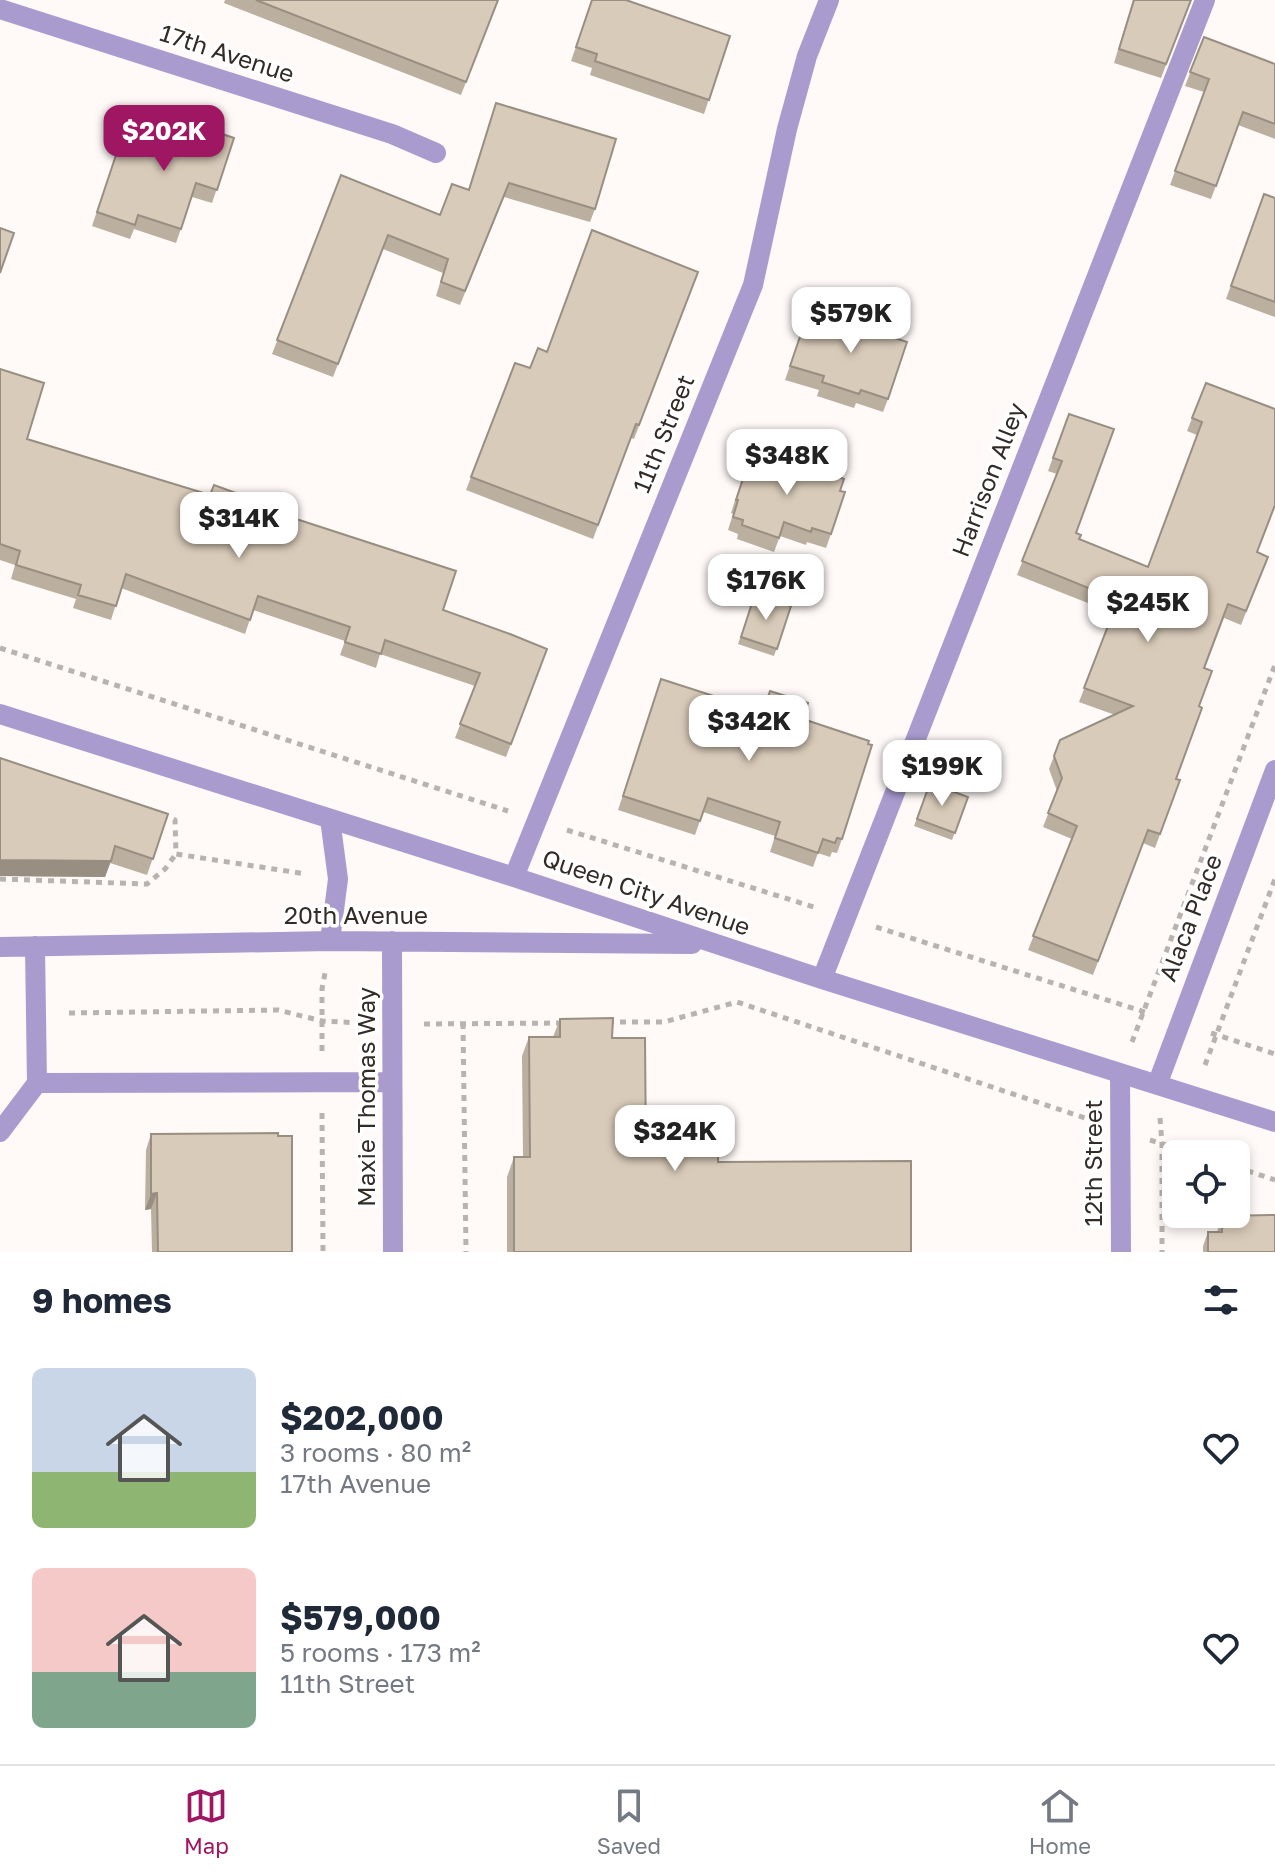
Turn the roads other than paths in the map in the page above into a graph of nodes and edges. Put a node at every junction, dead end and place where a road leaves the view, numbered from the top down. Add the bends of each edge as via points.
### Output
1 (829, 0) edge
2 (1205, 0) edge
3 (0, 9) edge
4 (436, 153) dead end
5 (0, 714) edge
6 (1275, 770) edge
7 (330, 819) junction
8 (514, 877) junction
9 (330, 941) junction
10 (392, 941) junction
11 (712, 944) junction
12 (35, 946) junction
13 (0, 947) edge
14 (822, 979) junction
15 (1120, 1073) junction
16 (392, 1082) junction
17 (37, 1083) junction
18 (1157, 1085) junction
19 (1275, 1122) edge
20 (0, 1132) edge
21 (393, 1252) edge
22 (1121, 1252) edge

1 - 8 street, 11th Street via 791,114 753,285
2 - 14 street, Harrison Alley
3 - 4 street, 17th Avenue via 392,134
5 - 7 street, Queen City Avenue
6 - 18 street, Alaca Place
7 - 8 street, Queen City Avenue
7 - 9 street via 338,879
8 - 11 street, Queen City Avenue
9 - 10 street, 20th Avenue
9 - 12 street, 20th Avenue
10 - 11 street, 20th Avenue
10 - 16 street, Maxie Thomas Way
11 - 14 street, Queen City Avenue
12 - 13 street, 20th Avenue
12 - 17 street
14 - 15 street, Queen City Avenue
15 - 18 street, Queen City Avenue
15 - 22 street, 12th Street
16 - 17 street
16 - 21 street, Maxie Thomas Way
17 - 20 street
18 - 19 street, Queen City Avenue

